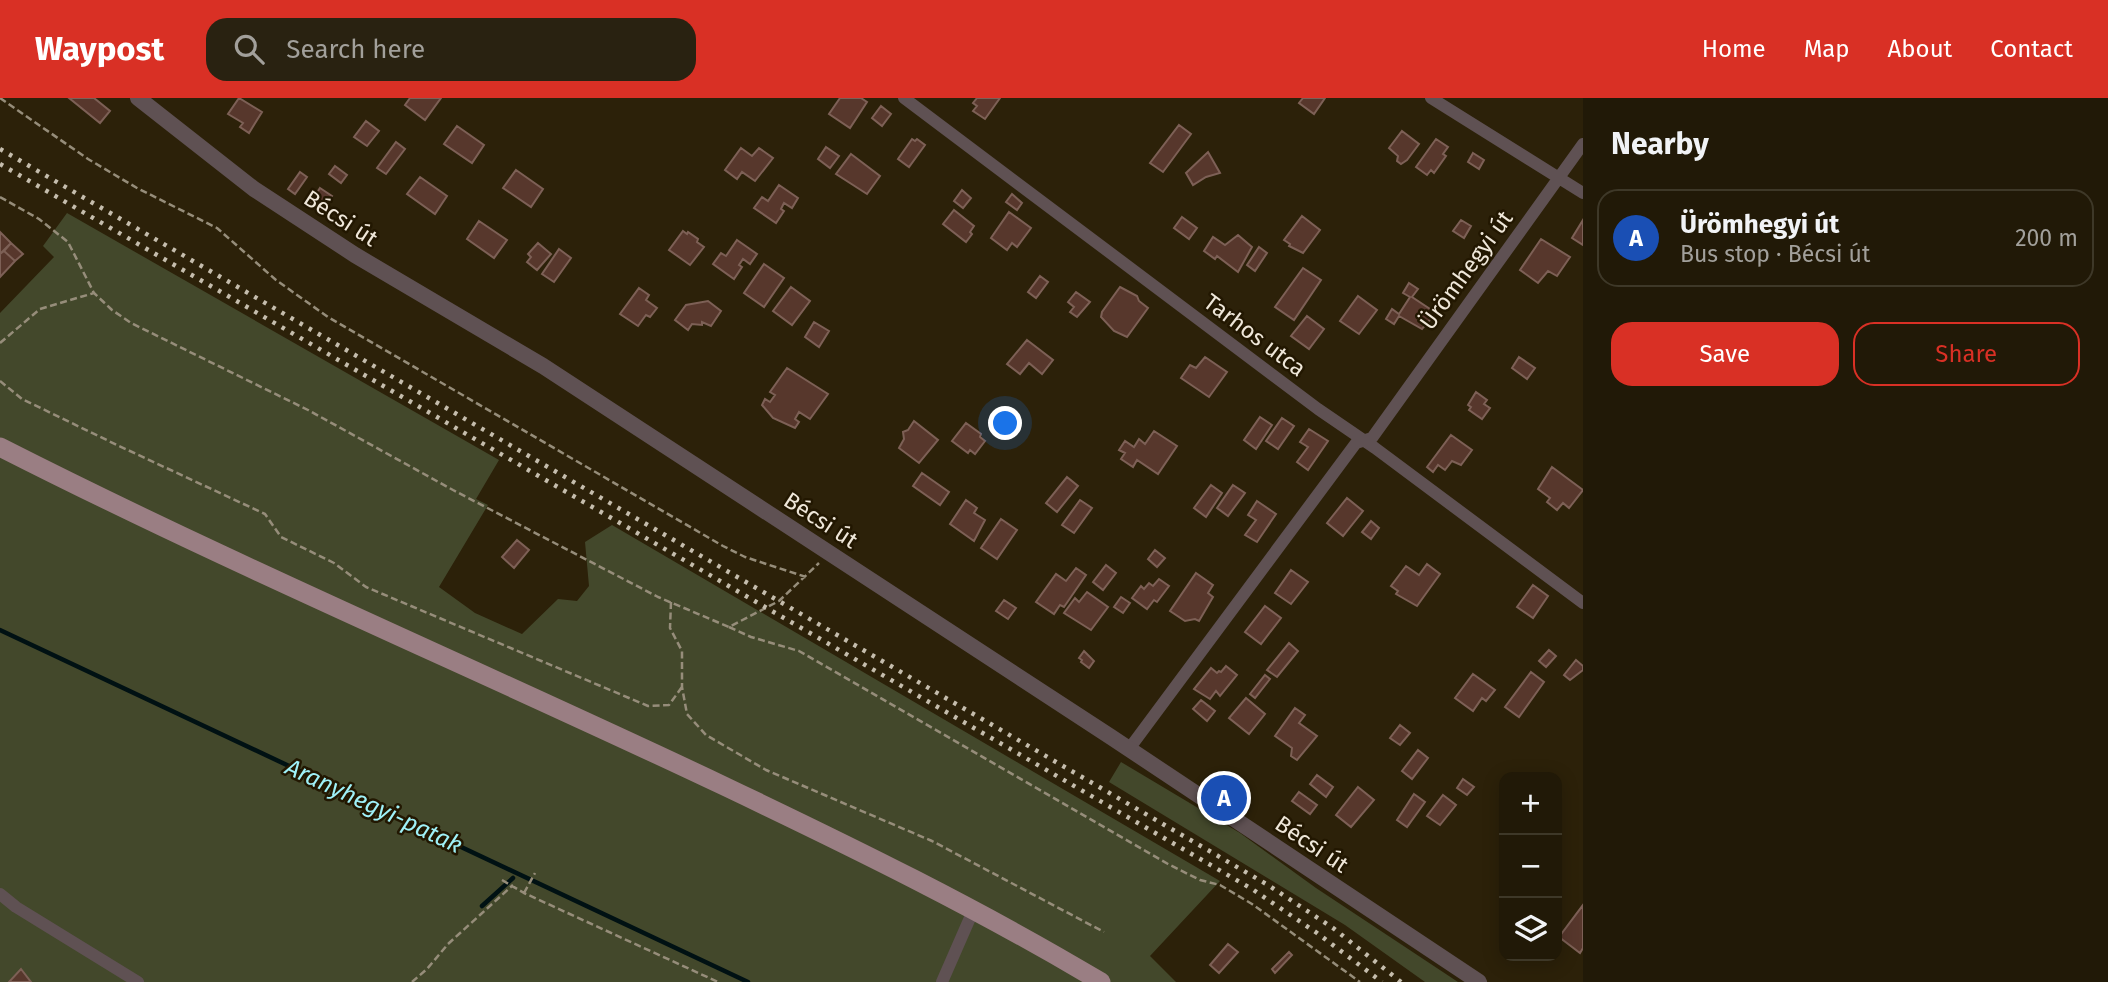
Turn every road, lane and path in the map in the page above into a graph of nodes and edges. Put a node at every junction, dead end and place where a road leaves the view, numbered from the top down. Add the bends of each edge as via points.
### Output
1 (0, 98) edge
2 (138, 98) edge
3 (904, 98) edge
4 (1431, 98) edge
5 (1583, 144) edge
6 (1558, 177) junction
7 (1583, 193) edge
8 (0, 197) edge
9 (94, 293) junction
10 (0, 343) edge
11 (0, 381) edge
12 (1364, 440) junction
13 (0, 447) edge
14 (829, 552) junction
15 (807, 577) junction
16 (671, 602) junction
17 (1583, 603) edge
18 (729, 627) junction
19 (682, 687) junction
20 (1129, 749) junction
21 (535, 873) dead end
22 (502, 880) dead end
23 (512, 885) junction
24 (524, 893) junction
25 (0, 894) edge
26 (973, 911) junction
27 (1104, 932) dead end
28 (138, 982) edge
29 (412, 982) edge
30 (718, 982) edge
31 (942, 982) edge
32 (1101, 982) edge
33 (1360, 982) edge
34 (1479, 982) edge

1 - 15 path via 98,165 217,228 328,317 723,546
2 - 14 street, Bécsi út via 243,181 355,256 543,366
3 - 12 street, Tarhos utca
4 - 6 street
5 - 6 street, Ürömhegyi út
6 - 7 street
6 - 12 street, Ürömhegyi út via 1372,438
8 - 9 path via 68,242
9 - 10 path via 40,309
9 - 16 path via 151,334 308,410
11 - 19 path via 22,399 265,514 281,537 334,563 366,587 648,706 668,705
12 - 17 street, Tarhos utca
12 - 20 street, Ürömhegyi út via 1356,443
13 - 26 main road via 869,855
14 - 15 path
14 - 20 street, Bécsi út
15 - 18 path via 779,601
16 - 18 path
16 - 19 path via 670,628 682,651
18 - 33 path via 800,651 1168,864 1220,885
19 - 27 path via 687,714 706,735 766,770 932,841
20 - 34 street, Bécsi út
21 - 24 path
22 - 23 path
23 - 24 path
23 - 29 path
24 - 30 path
25 - 28 street
26 - 31 street
26 - 32 main road

